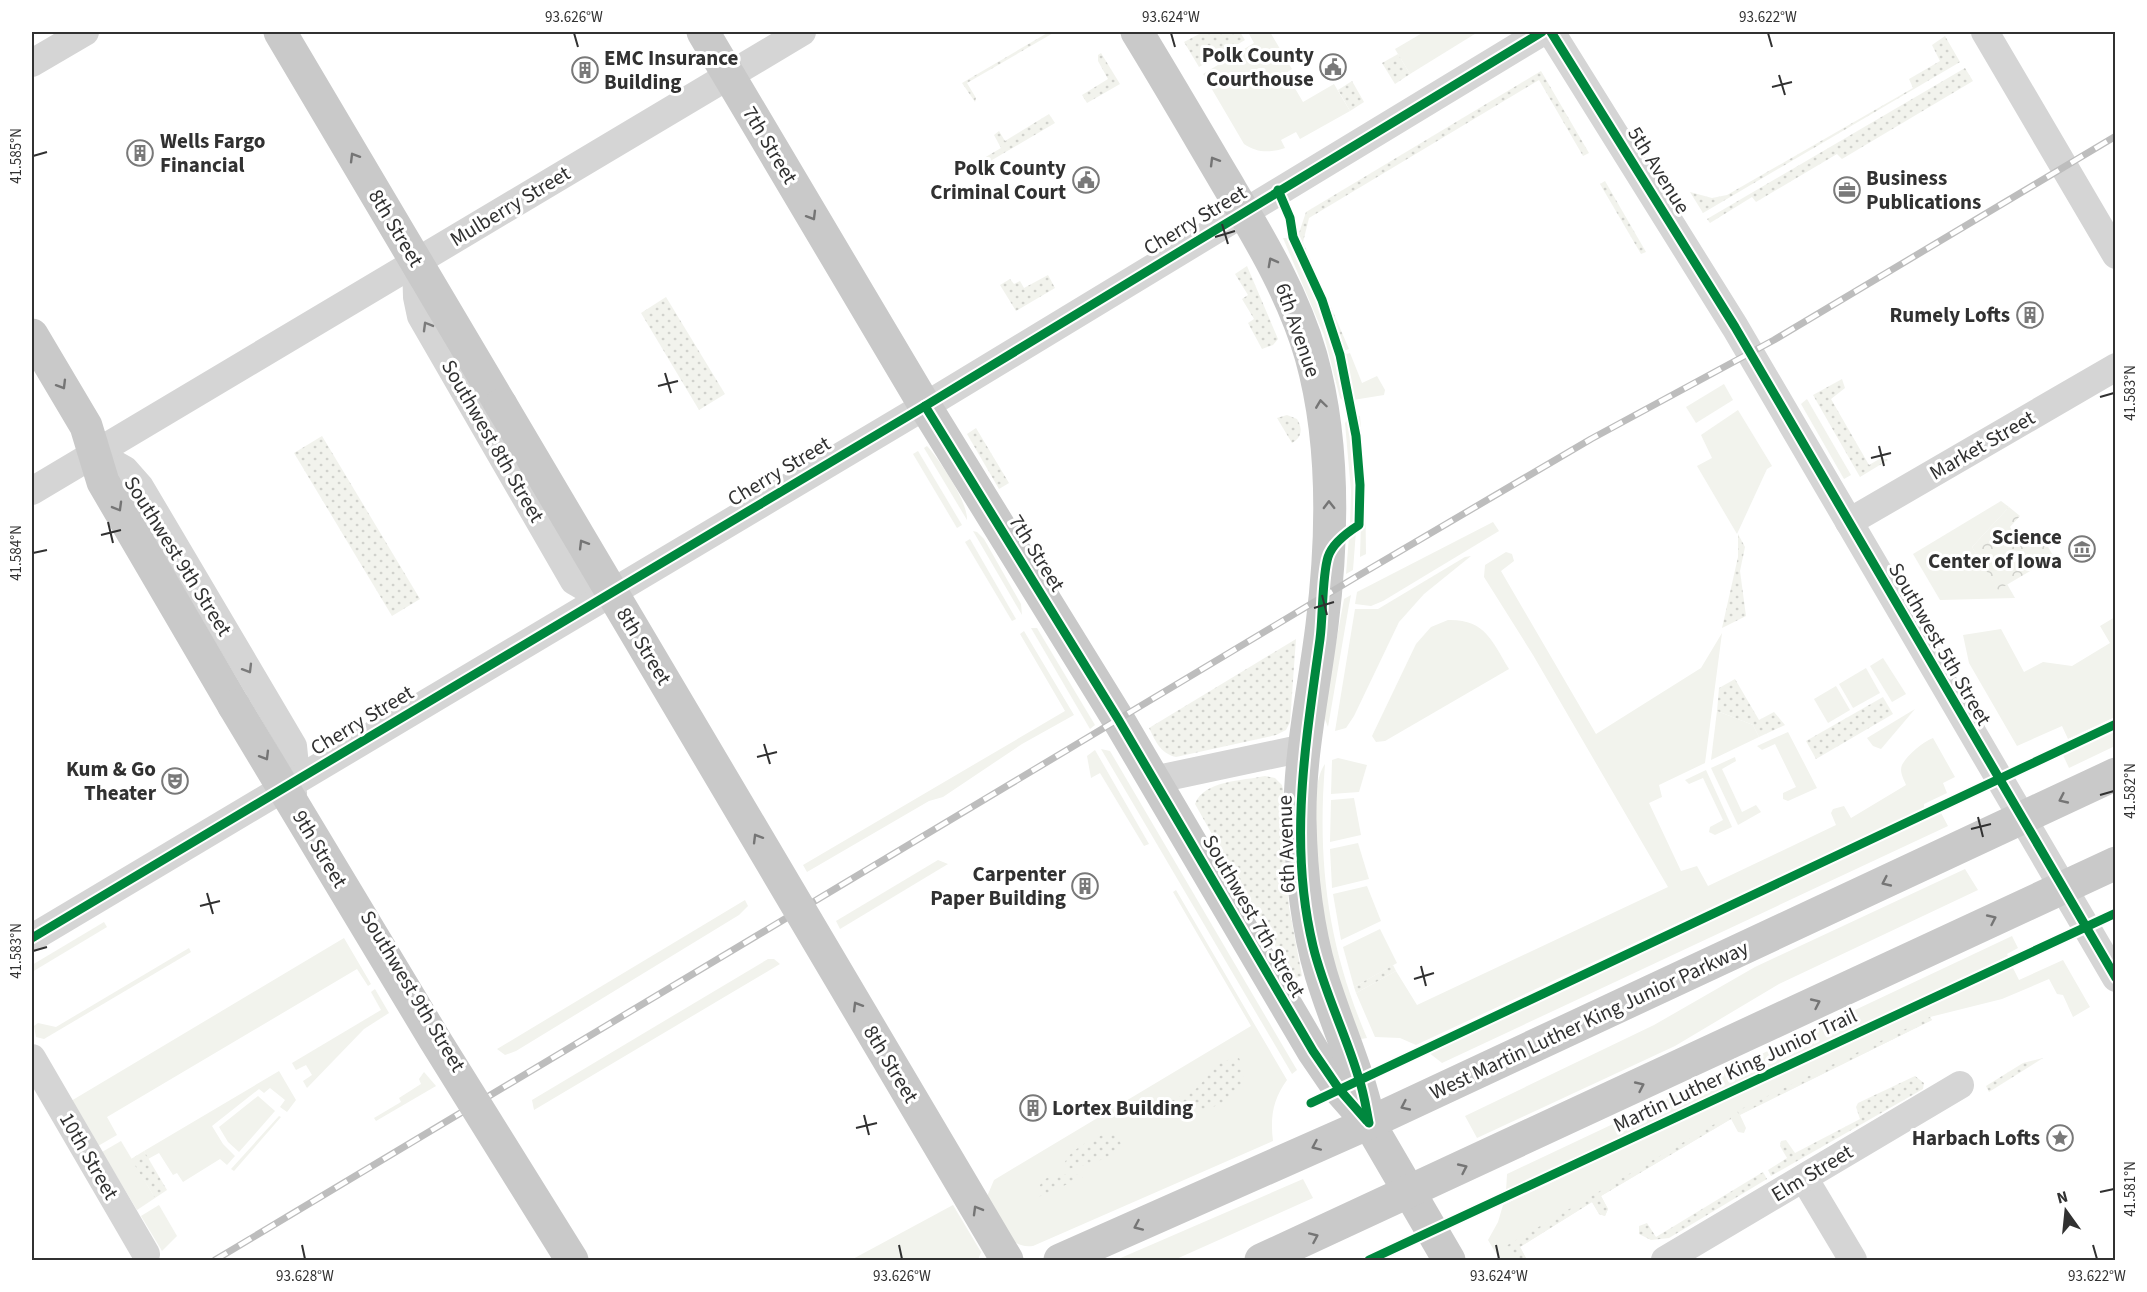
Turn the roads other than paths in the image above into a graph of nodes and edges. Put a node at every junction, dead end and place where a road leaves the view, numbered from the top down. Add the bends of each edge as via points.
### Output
1 (85, 32) edge
2 (280, 32) edge
3 (703, 32) edge
4 (802, 32) edge
5 (1137, 32) edge
6 (1542, 32) edge
7 (1551, 32) edge
8 (1985, 32) edge
9 (32, 63) edge
10 (729, 75) junction
11 (1244, 211) junction
12 (2115, 255) edge
13 (416, 261) junction
14 (1735, 327) joint
15 (32, 335) edge
16 (2115, 367) edge
17 (924, 406) junction
18 (95, 453) junction
19 (32, 491) edge
20 (1849, 522) junction
21 (609, 594) junction
22 (1118, 719) joint
23 (1304, 748) junction
24 (2115, 774) edge
25 (1153, 780) junction
26 (288, 785) junction
27 (2020, 819) junction
28 (2115, 862) edge
29 (2062, 887) junction
30 (32, 938) edge
31 (2115, 978) edge
32 (32, 1058) edge
33 (1960, 1085) dead end
34 (1369, 1123) junction
35 (1804, 1178) junction
36 (1410, 1193) junction
37 (146, 1254) dead end
38 (572, 1260) edge
39 (578, 1260) edge
40 (1007, 1260) edge
41 (1060, 1260) edge
42 (1261, 1260) edge
43 (1449, 1260) edge
44 (1665, 1260) edge
45 (1852, 1260) edge

1 - 9 street
13 -> 2 main road, 8th Street
3 - 10 main road, 7th Street
4 - 10 street, Mulberry Street
11 -> 5 main road, 6th Avenue
6 - 11 street, Cherry Street
7 - 14 street, 5th Avenue
8 - 12 street
10 - 13 street, Mulberry Street
10 -> 17 main road, 7th Street
11 - 17 street, Cherry Street
23 -> 11 main road, 6th Avenue via 1325,595 1328,454 1310,354 1280,276
13 - 18 street, Mulberry Street
21 -> 13 street, Southwest 8th Street via 574,581 550,540 421,316
40 -> 13 main road, 8th Street, bridge
14 - 20 street, Southwest 5th Street
15 -> 18 main road, 9th Street via 86,426
16 - 20 street, Market Street
17 - 21 street, Cherry Street
17 - 22 main road, 7th Street
18 - 19 street, Mulberry Street
18 -> 26 street, Southwest 9th Street via 125,470 140,486 293,746 295,766
18 -> 38 main road, 9th Street, bridge via 103,482 234,706
20 - 27 street, Southwest 5th Street
21 - 26 street, Cherry Street
22 - 25 main road, Southwest 7th Street
23 - 25 street
23 - 34 main road, 6th Avenue via 1300,815 1303,890 1321,974 1360,1079
24 -> 27 main road, West Martin Luther King Junior Parkway
25 - 34 main road, Southwest 7th Street via 1313,1051
26 - 30 street, Cherry Street
26 - 39 street, Southwest 9th Street
27 - 29 street, Southwest 5th Street
27 -> 34 main road, West Martin Luther King Junior Parkway
28 - 29 main road
29 - 31 street, Southwest 5th Street
36 -> 29 main road
32 - 37 street, 10th Street
33 - 35 street, Elm Street
34 - 36 main road, Southwest 7th Street
34 -> 41 main road, West Martin Luther King Junior Parkway
35 - 44 street, Elm Street
35 - 45 street
42 -> 36 main road
36 - 43 main road, Southwest 7th Street

